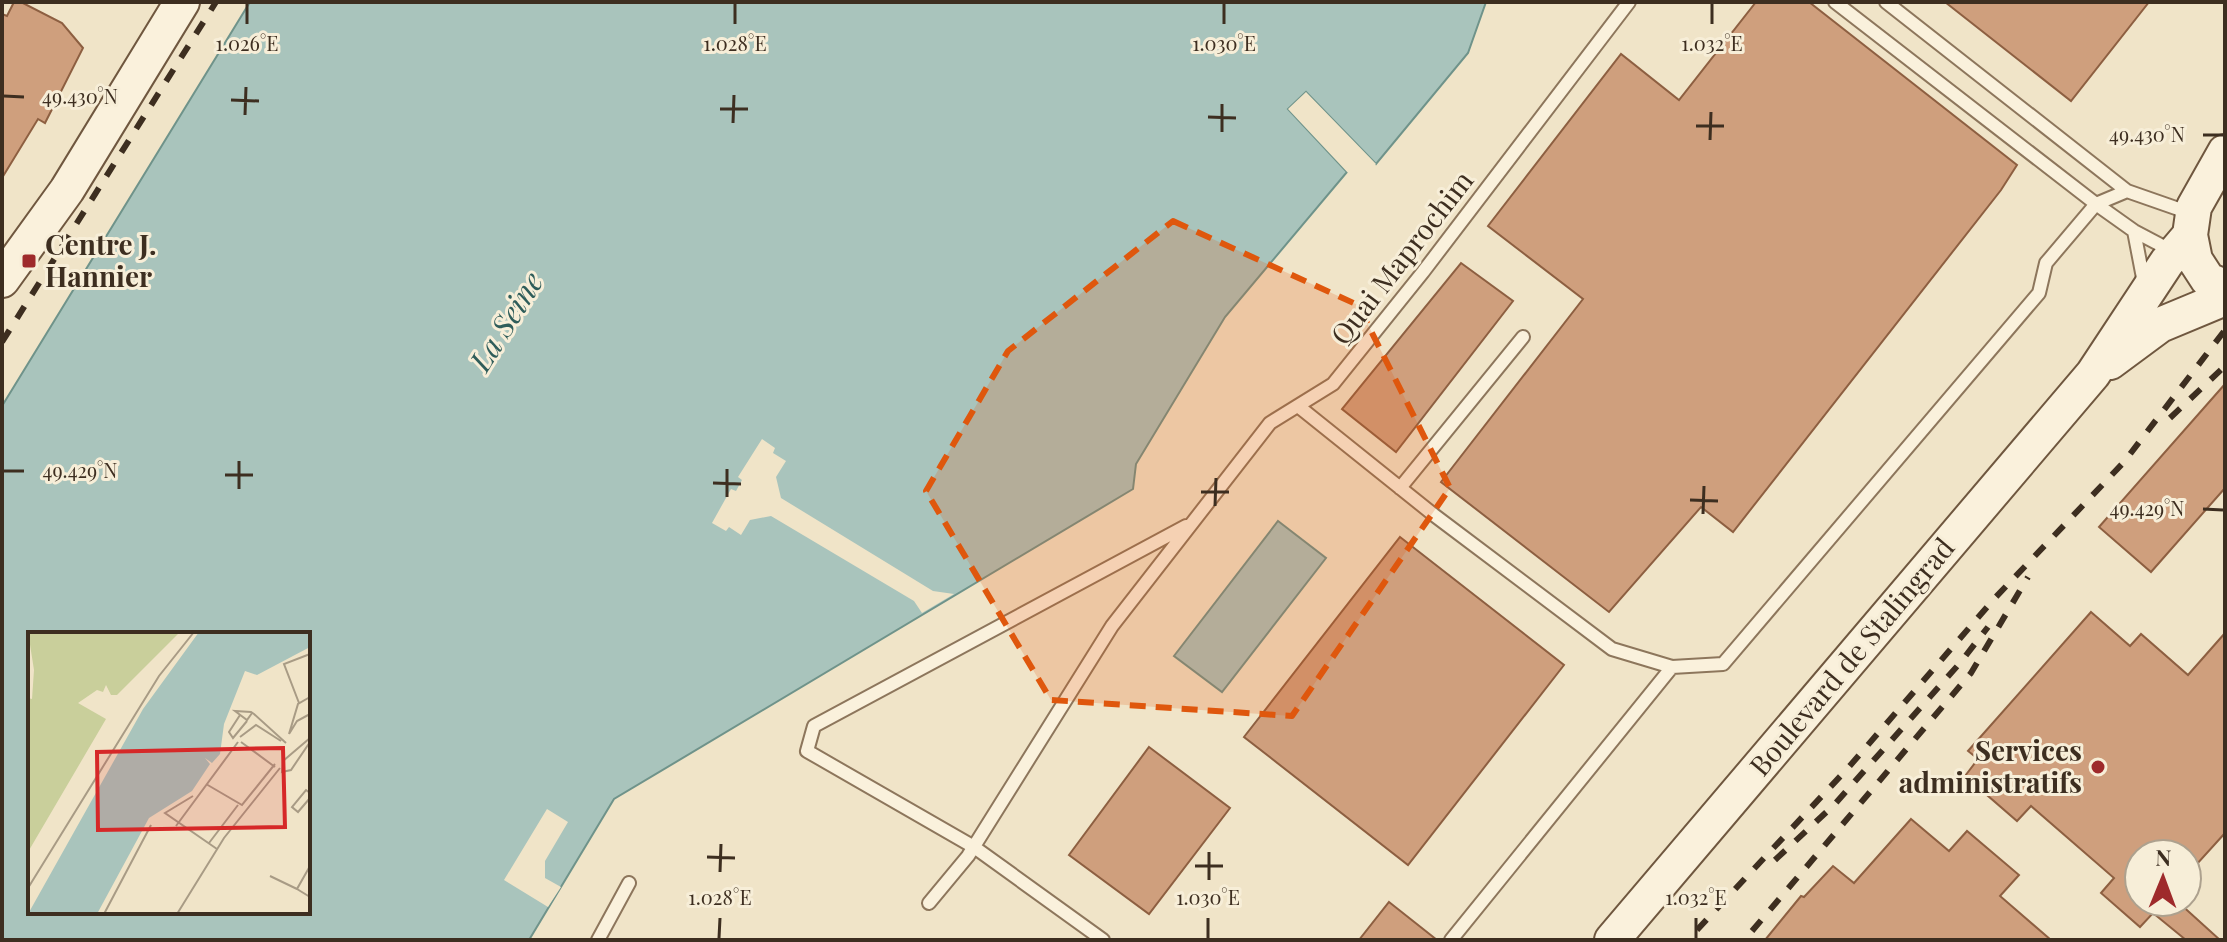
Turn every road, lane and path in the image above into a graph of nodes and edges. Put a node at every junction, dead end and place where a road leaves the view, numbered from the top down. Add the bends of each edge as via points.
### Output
1 (182, 2) edge
2 (1629, 2) edge
3 (1835, 2) edge
4 (1886, 2) edge
5 (2225, 152) edge
6 (2127, 191) junction
7 (2096, 204) junction
8 (2134, 231) junction
9 (2186, 234) junction
10 (2, 280) edge
11 (2225, 287) edge
12 (2146, 293) junction
13 (2225, 298) edge
14 (1523, 337) dead end
15 (2093, 374) junction
16 (1298, 406) junction
17 (1400, 488) junction
18 (1193, 523) junction
19 (1672, 667) junction
20 (974, 847) junction
21 (629, 883) dead end
22 (929, 903) dead end
23 (598, 940) edge
24 (1103, 940) edge
25 (1451, 940) edge
26 (1612, 940) edge

1 - 10 main road via 67,190
2 - 16 lane, Quai Maprochim via 1333,384
3 - 7 lane
4 - 6 lane
5 - 9 main road, Boulevard de Stalingrad via 2194,207
6 - 7 lane
6 - 9 lane
7 - 8 lane
7 - 19 lane via 2046,263 2039,293 1723,664
8 - 9 lane
8 - 12 lane
9 - 11 main road via 2208,280
9 - 12 main road, Boulevard de Stalingrad
12 - 15 main road, Boulevard de Stalingrad
13 - 15 main road, Boulevard de Stalingrad via 2160,325
14 - 17 lane
15 - 26 main road, Boulevard de Stalingrad
16 - 17 lane
16 - 18 lane, Quai Maprochim via 1270,423
17 - 19 lane via 1612,649
18 - 20 lane, Quai Maprochim via 1112,626
18 - 20 lane, Quai Maprochim via 814,726 807,751
19 - 25 lane
20 - 22 lane, Quai Maprochim
20 - 24 lane, Quai Maprochim
21 - 23 lane

